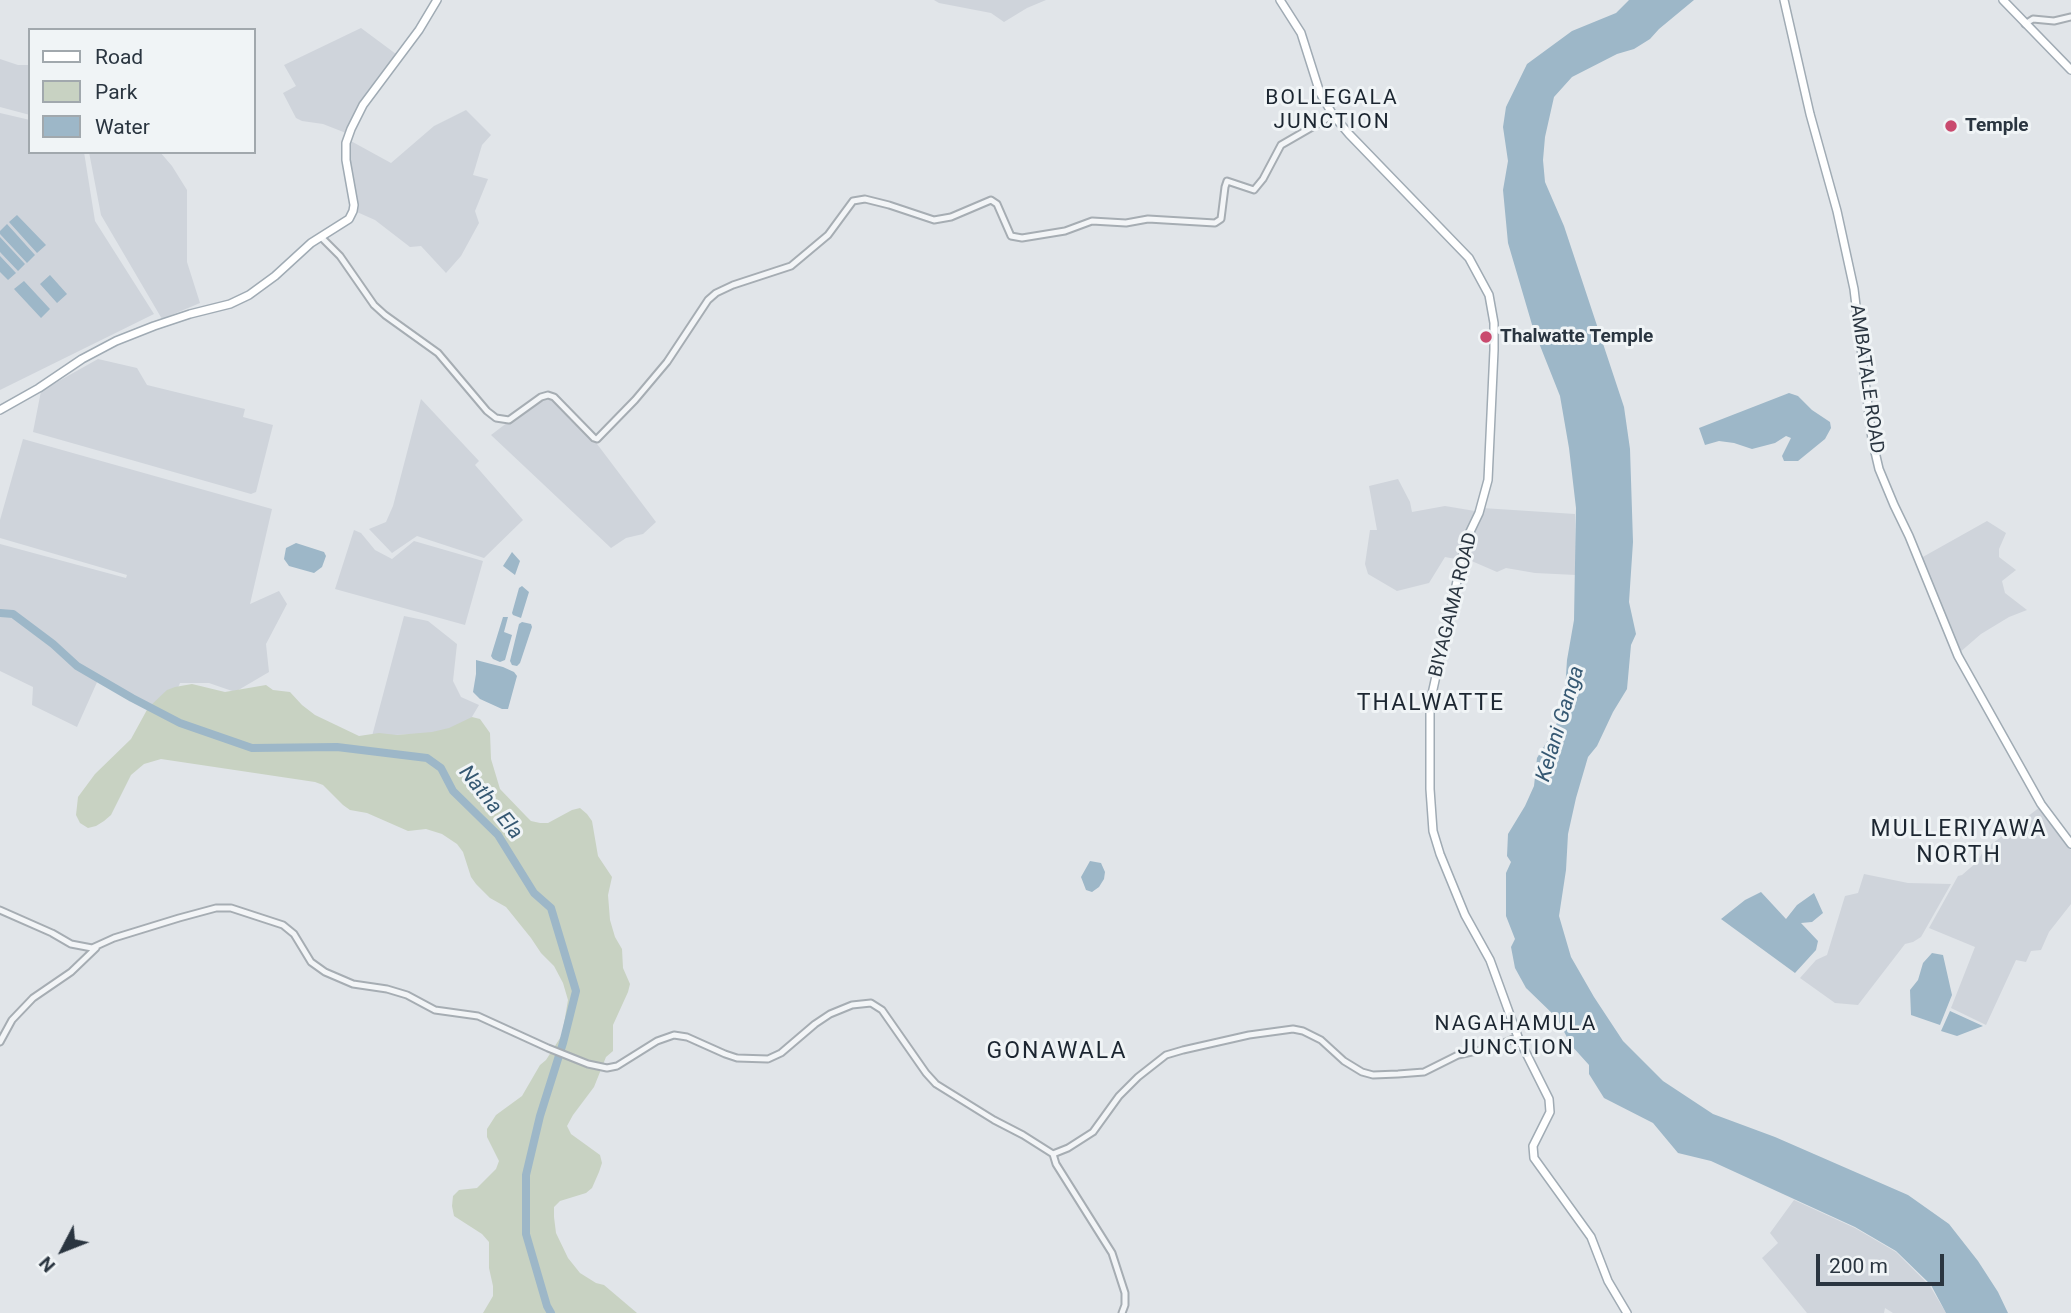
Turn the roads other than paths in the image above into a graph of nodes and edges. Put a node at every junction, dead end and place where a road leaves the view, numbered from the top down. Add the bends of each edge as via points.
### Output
1 (437, 0) edge
2 (1280, 0) edge
3 (1784, 0) edge
4 (2003, 0) edge
5 (2071, 17) edge
6 (2025, 24) junction
7 (2071, 70) edge
8 (1333, 114) junction
9 (321, 236) junction
10 (0, 410) edge
11 (2071, 844) edge
12 (0, 910) edge
13 (98, 946) junction
14 (1518, 1037) junction
15 (0, 1042) edge
16 (1053, 1154) junction
17 (1122, 1313) edge
18 (1627, 1313) edge

1 - 9 main road via 358,113 346,152 353,211 345,222
2 - 8 main road, BIYAGAMA ROAD via 1301,33 1320,93
3 - 11 main road, AMBATALE ROAD via 1854,289 1879,469 1958,656 2041,804
4 - 6 main road
5 - 6 street via 2033,19
6 - 7 main road
8 - 9 street via 1281,145 1254,190 1227,181 1221,219 1215,223 1092,221 1022,239 1011,236 991,200 934,220 865,199 853,201 828,235 791,266 716,293 653,380 597,439 548,395 509,420 496,418 438,352 374,304
8 - 14 main road, BIYAGAMA ROAD via 1469,258 1489,295 1494,352 1488,480 1463,554 1430,703 1430,789 1440,854 1495,972
9 - 10 main road via 249,295 116,341
12 - 13 street via 77,946
13 - 15 street via 33,998 12,1020
13 - 16 street via 178,918 231,908 283,925 324,972 354,984 397,992 439,1011 478,1016 556,1051 611,1068 657,1041 679,1035 730,1056 768,1059 830,1014 871,1003 885,1014 936,1084
14 - 16 street via 1458,1055 1424,1072 1373,1075 1344,1061 1321,1040 1293,1029 1183,1050 1166,1055 1138,1077 1089,1135
14 - 18 main road, BIYAGAMA ROAD via 1551,1107 1534,1146 1534,1158 1591,1237
16 - 17 street via 1112,1253 1125,1293

